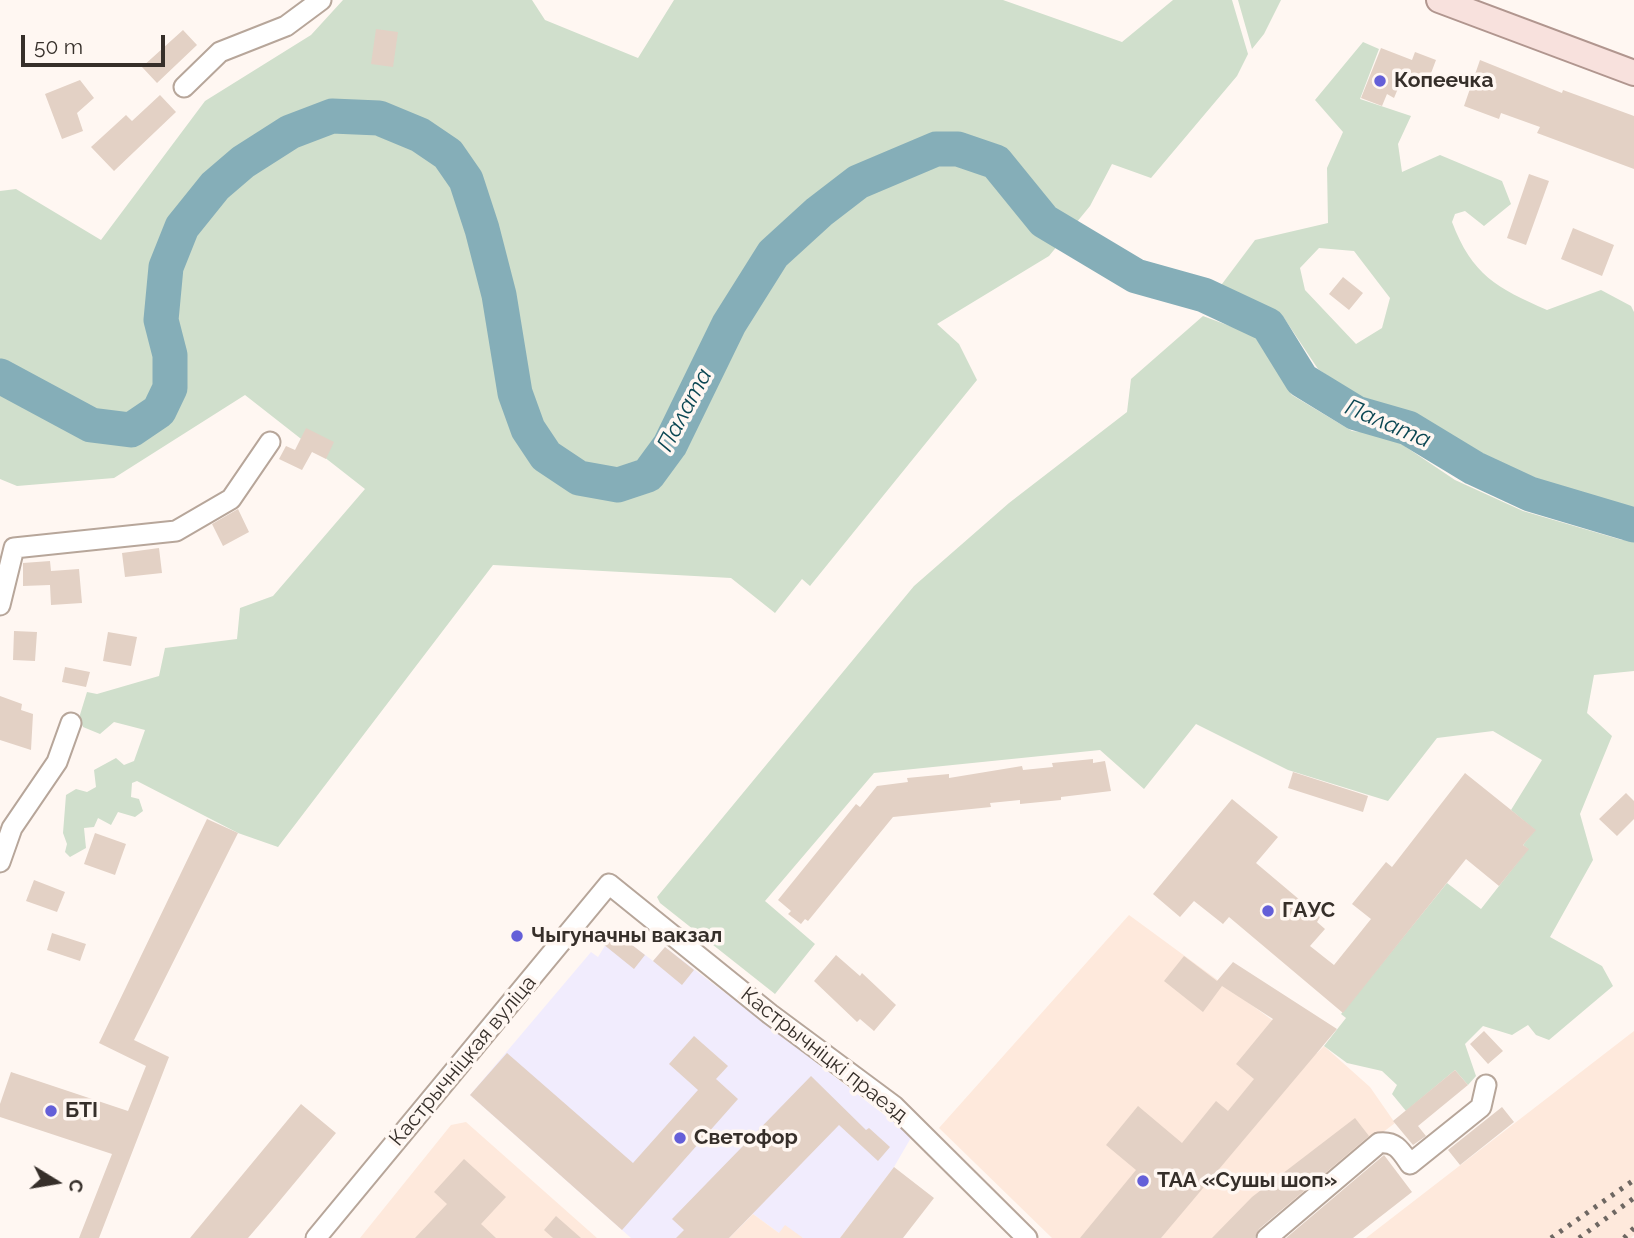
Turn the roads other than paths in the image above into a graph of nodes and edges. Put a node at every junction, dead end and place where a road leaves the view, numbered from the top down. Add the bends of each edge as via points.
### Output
1 (321, 0) edge
2 (1438, 0) edge
3 (1634, 73) edge
4 (184, 87) dead end
5 (270, 442) dead end
6 (0, 605) edge
7 (71, 723) dead end
8 (0, 862) edge
9 (609, 884) joint
10 (1486, 1085) dead end
11 (316, 1238) edge
12 (1027, 1238) edge
13 (1268, 1238) edge

1 - 4 street via 286,26 220,52
2 - 3 main road
5 - 6 street via 231,499 176,531 14,548
7 - 8 street via 57,762 12,828
9 - 11 street, Кастрычніцкая вуліца
9 - 12 street, Кастрычніцкі праезд via 770,1014 894,1106
10 - 13 street via 1481,1107 1410,1164 1390,1142 1379,1143

